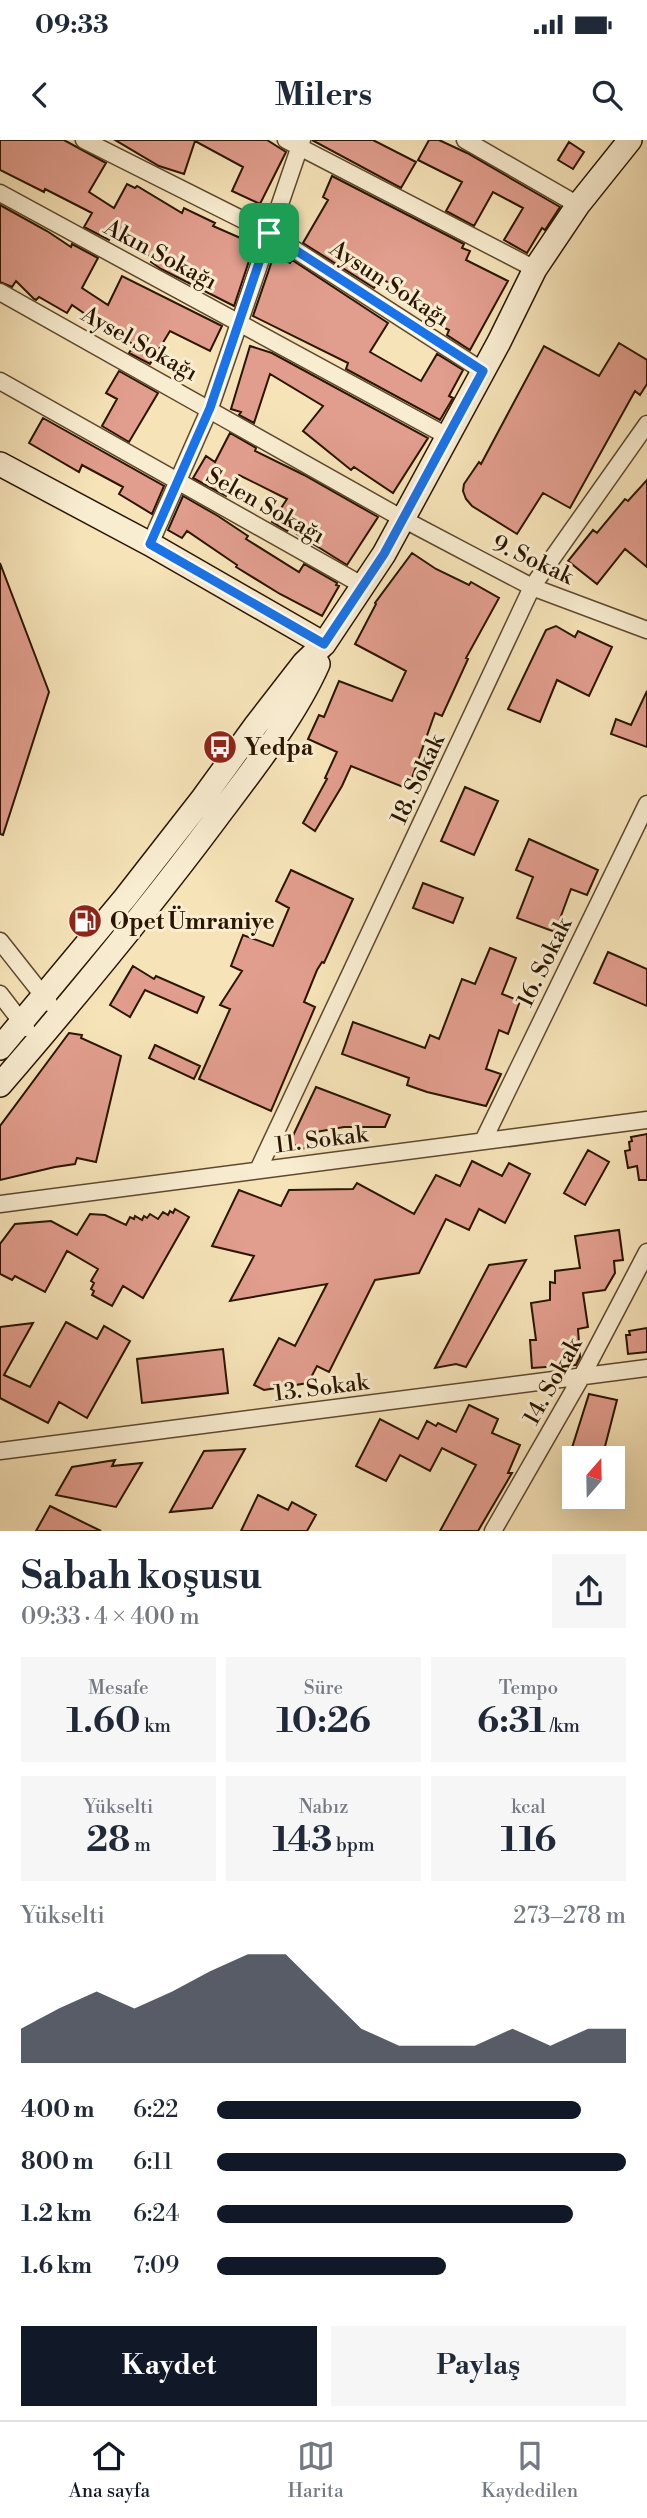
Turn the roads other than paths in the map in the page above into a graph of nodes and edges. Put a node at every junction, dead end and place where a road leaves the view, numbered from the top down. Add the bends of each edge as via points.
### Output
1 (84, 140) edge
2 (465, 140) edge
3 (630, 140) edge
4 (296, 142) edge
5 (0, 193) edge
6 (578, 205) junction
7 (269, 233) junction
8 (535, 269) junction
9 (0, 292) edge
10 (239, 322) junction
11 (483, 371) junction
12 (0, 381) edge
13 (210, 408) junction
14 (647, 424) edge
15 (447, 436) junction
16 (0, 464) edge
17 (177, 481) junction
18 (403, 519) junction
19 (150, 544) junction
20 (362, 585) junction
21 (532, 587) junction
22 (647, 630) edge
23 (324, 644) junction
24 (647, 804) edge
25 (0, 941) edge
26 (0, 994) edge
27 (42, 997) junction
28 (61, 1014) junction
29 (21, 1023) junction
30 (38, 1041) junction
31 (0, 1048) edge
32 (0, 1084) edge
33 (647, 1120) edge
34 (482, 1141) junction
35 (258, 1170) junction
36 (0, 1204) edge
37 (647, 1252) edge
38 (647, 1368) edge
39 (582, 1376) junction
40 (0, 1451) edge
41 (493, 1531) edge

1 - 7 street, Aysun Sokağı
2 - 6 street
3 - 6 main road
4 - 7 street
4 - 8 street
5 - 10 street, Akın Sokağı
6 - 8 main road
7 - 10 street
7 - 11 street, Aysun Sokağı
8 - 11 main road
9 - 13 street, Aysel Sokağı
10 - 13 street
10 - 15 street, Akın Sokağı
11 - 15 main road
12 - 17 street, Selen Sokağı
13 - 17 street
13 - 18 street, Aysel Sokağı
14 - 21 street, 18. Sokak
15 - 18 main road
16 - 19 main road
17 - 19 street
17 - 20 street, Selen Sokağı
18 - 20 main road
18 - 21 street, 9. Sokak
19 - 23 main road
20 - 23 main road
21 - 22 street, 9. Sokak
21 - 35 street, 18. Sokak
23 - 27 main road via 304,663 203,798
23 - 28 main road via 317,667 270,747
24 - 34 street, 16. Sokak
25 - 27 street
26 - 29 street
27 - 28 street
27 - 29 main road
28 - 30 main road
29 - 30 street
29 - 31 main road
30 - 32 main road
33 - 34 street, 11. Sokak
34 - 35 street, 11. Sokak
35 - 36 street, 11. Sokak
37 - 39 street, 14. Sokak
38 - 39 street, 13. Sokak
39 - 40 street, 13. Sokak
39 - 41 street, 14. Sokak

